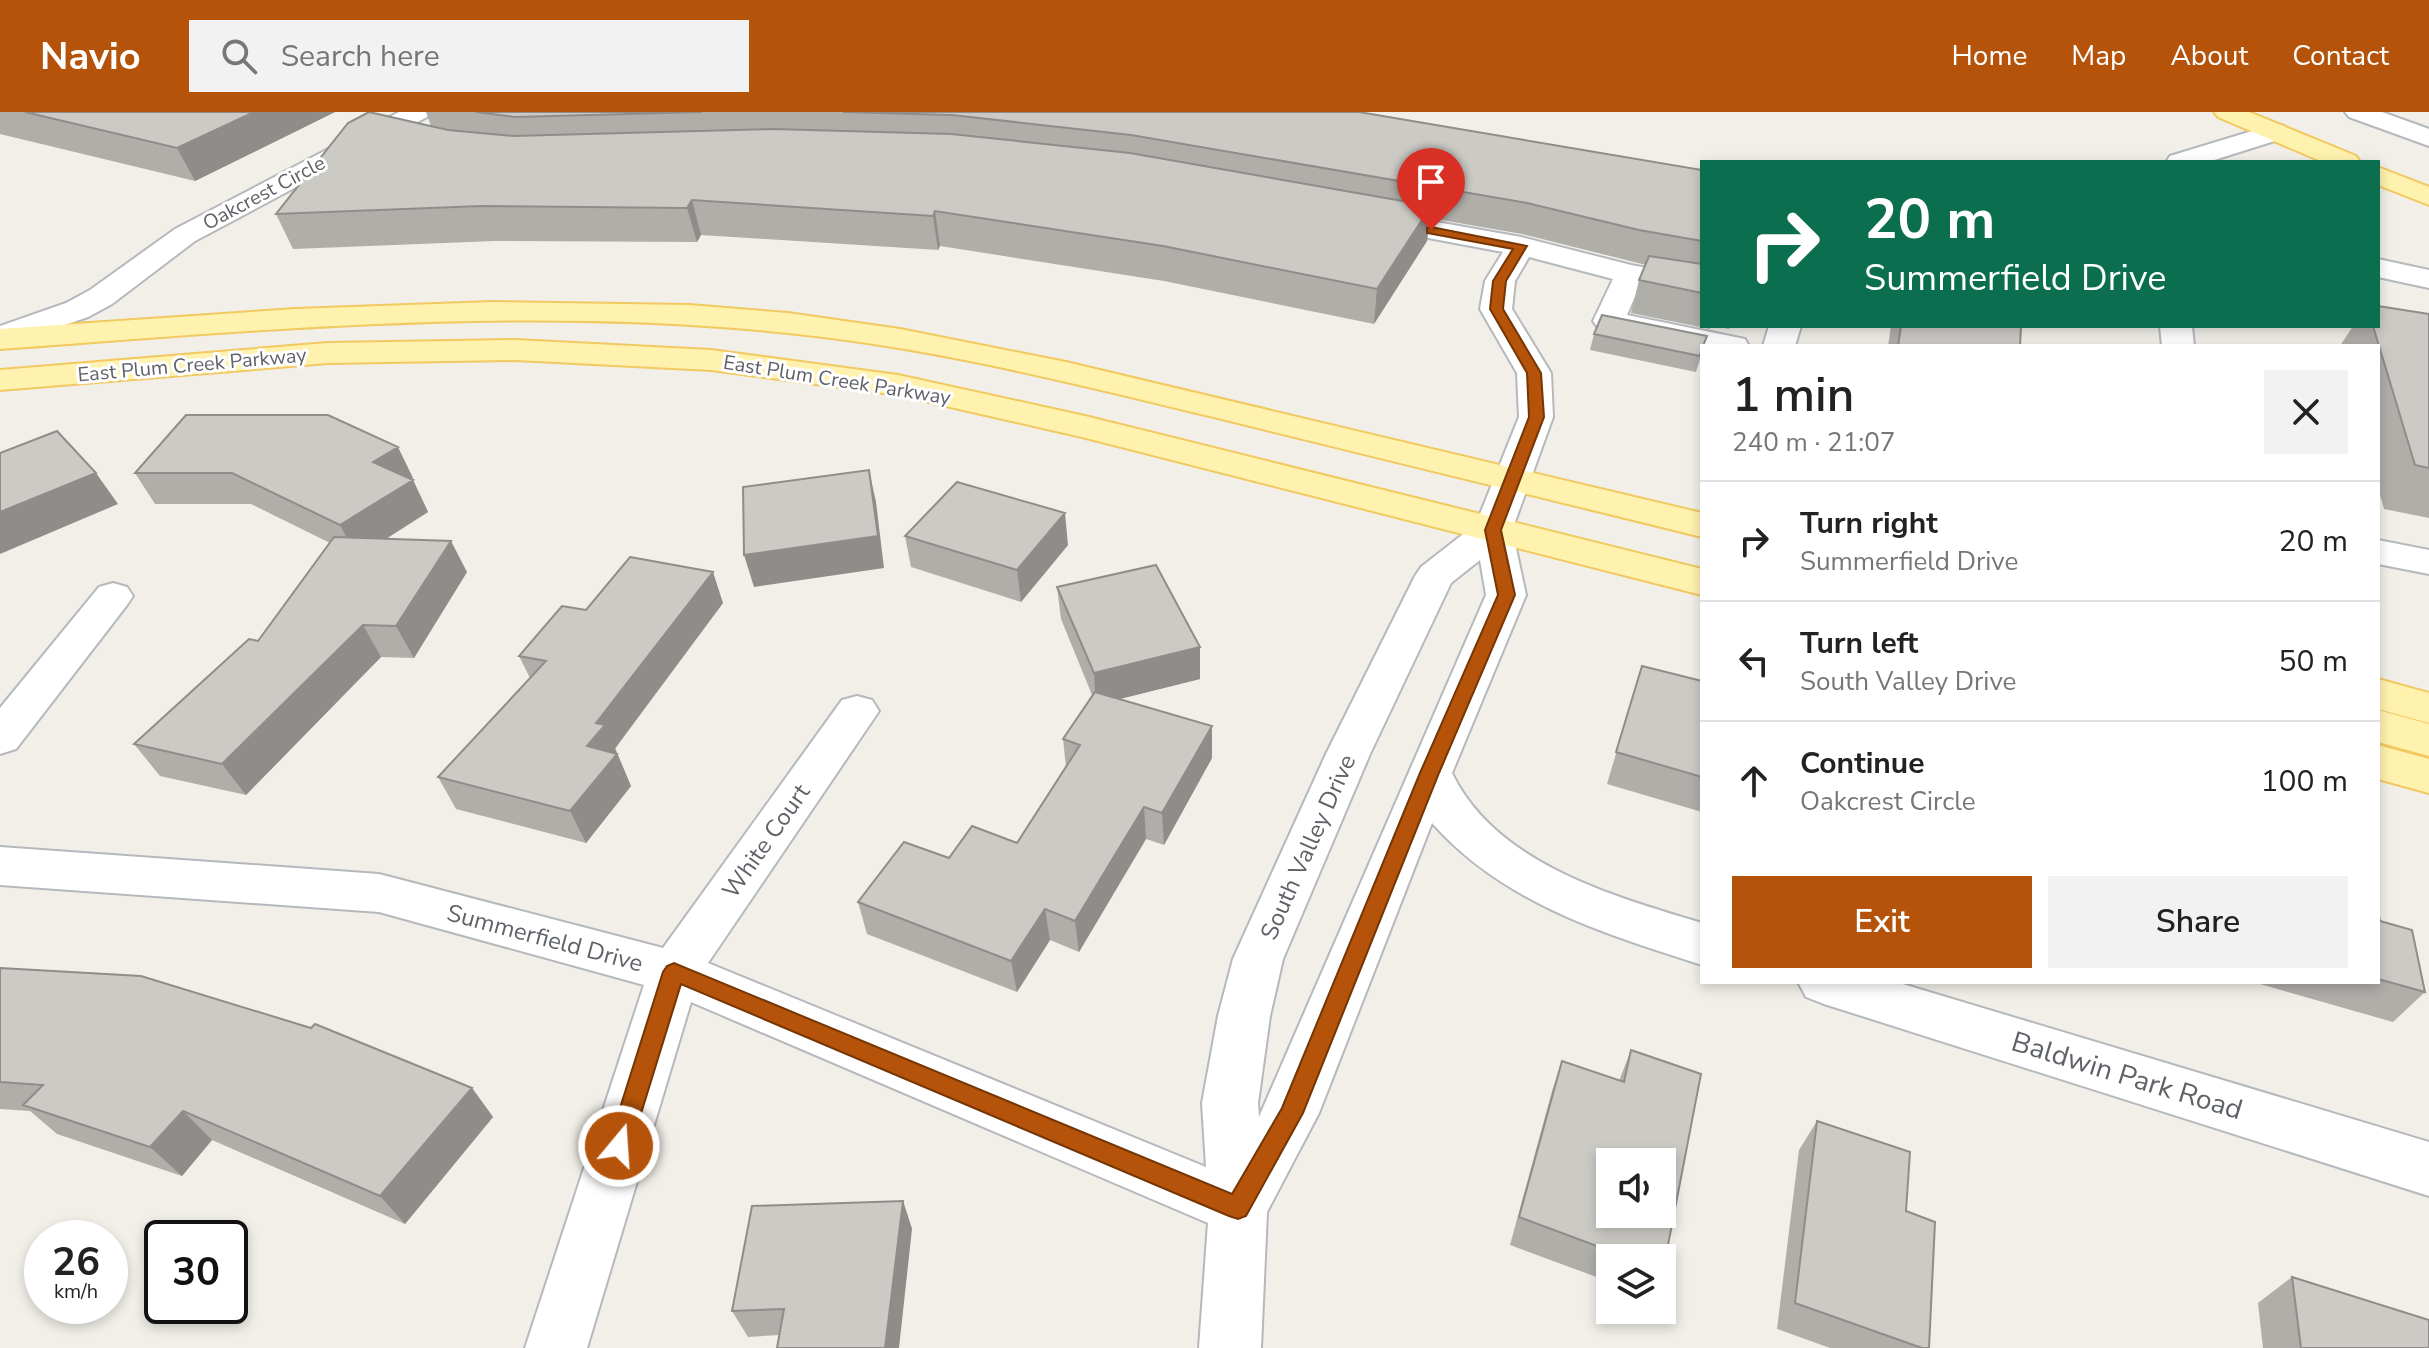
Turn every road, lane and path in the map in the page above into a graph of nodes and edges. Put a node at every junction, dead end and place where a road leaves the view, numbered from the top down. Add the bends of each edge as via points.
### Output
1 (418, 112) edge
2 (2227, 112) edge
3 (2358, 112) edge
4 (2275, 132) junction
5 (378, 133) junction
6 (2429, 138) edge
7 (420, 142) edge
8 (2186, 160) edge
9 (2341, 160) edge
10 (2380, 176) edge
11 (2429, 197) edge
12 (1350, 215) edge
13 (1521, 246) junction
14 (142, 268) junction
15 (2380, 268) edge
16 (1630, 274) junction
17 (2429, 279) edge
18 (1700, 287) edge
19 (113, 331) junction
20 (0, 338) edge
21 (1723, 344) edge
22 (0, 368) edge
23 (0, 380) edge
24 (1513, 479) junction
25 (1700, 525) edge
26 (1493, 530) junction
27 (2380, 552) edge
28 (2429, 562) edge
29 (1700, 582) edge
30 (113, 596) dead end
31 (2380, 695) edge
32 (2429, 708) edge
33 (857, 711) dead end
34 (2380, 727) edge
35 (0, 738) edge
36 (2429, 740) edge
37 (2380, 763) edge
38 (1429, 773) junction
39 (2429, 776) edge
40 (0, 866) edge
41 (1681, 938) edge
42 (674, 972) junction
43 (1830, 984) edge
44 (2429, 1169) edge
45 (1238, 1208) junction
46 (556, 1348) edge
47 (1230, 1348) edge

1 - 5 street, Oakcrest Circle
2 - 4 main road
3 - 6 street
4 - 8 street
4 - 9 main road
5 - 7 street
5 - 14 street, Oakcrest Circle via 185,235
10 - 11 main road
12 - 13 street
13 - 16 street
13 - 24 street via 1500,281 1496,309 1534,373 1536,417
14 - 19 street via 141,292
14 - 20 street, Oakcrest Circle via 77,310
15 - 17 street
16 - 18 street
16 - 21 street via 1609,321
19 - 20 main road, East Plum Creek Parkway
19 - 22 main road via 80,347
19 - 24 main road, East Plum Creek Parkway via 435,311 648,313 788,323 1021,361
23 - 26 main road, East Plum Creek Parkway via 328,353 516,350 711,360 898,385
24 - 25 main road, East Plum Creek Parkway
24 - 26 street
26 - 29 main road, East Plum Creek Parkway
26 - 38 street, South Valley Drive via 1506,595
26 - 45 street, South Valley Drive via 1435,576 1348,754 1258,959 1230,1103
27 - 28 street
30 - 35 street
31 - 32 main road
33 - 42 street, White Court
34 - 36 main road
37 - 39 main road
38 - 41 street via 1447,809 1504,862 1560,893
38 - 45 street, South Valley Drive via 1291,1113
40 - 42 street, Summerfield Drive via 379,893
42 - 45 street, Summerfield Drive
42 - 46 street, White Court
43 - 44 street, Baldwin Park Road
45 - 47 street, South Valley Drive

